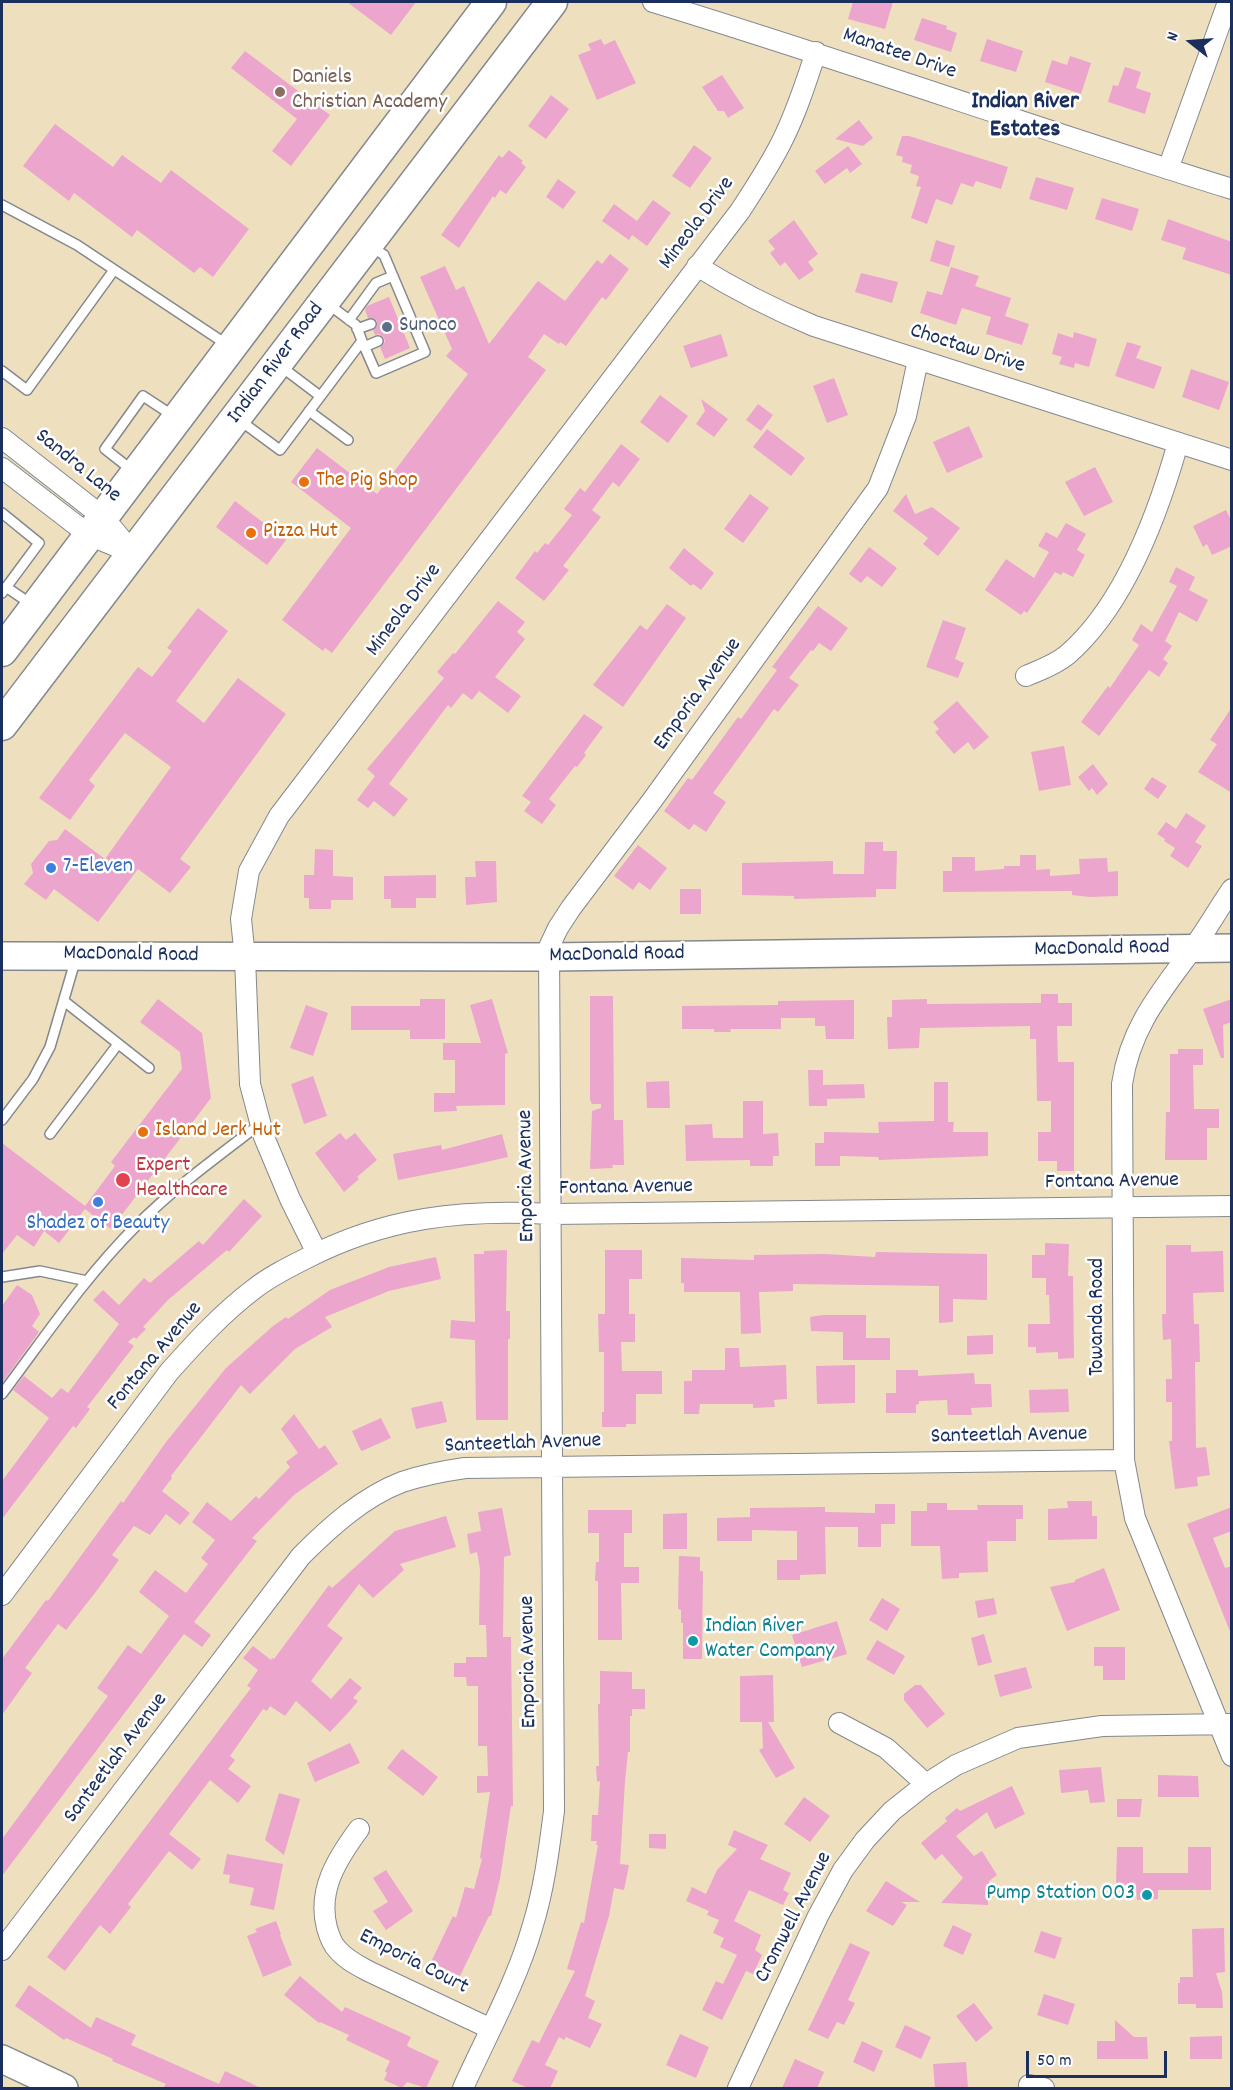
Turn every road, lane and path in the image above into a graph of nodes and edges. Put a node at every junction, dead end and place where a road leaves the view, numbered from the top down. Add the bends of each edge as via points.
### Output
1 (491, 2) edge
2 (552, 2) edge
3 (653, 2) edge
4 (1228, 2) edge
5 (816, 52) junction
6 (1168, 169) junction
7 (1232, 189) edge
8 (2, 205) edge
9 (368, 244) junction
10 (697, 266) junction
11 (114, 270) junction
12 (393, 276) junction
13 (324, 302) junction
14 (406, 308) junction
15 (396, 313) dead end
16 (349, 320) junction
17 (370, 324) dead end
18 (414, 326) junction
19 (357, 329) junction
20 (403, 330) dead end
21 (378, 341) dead end
22 (363, 344) junction
23 (231, 347) junction
24 (918, 360) junction
25 (277, 364) junction
26 (2, 371) edge
27 (320, 396) junction
28 (309, 411) junction
29 (236, 418) junction
30 (177, 419) junction
31 (2, 438) edge
32 (348, 440) dead end
33 (1178, 442) junction
34 (1232, 460) edge
35 (2, 468) edge
36 (135, 473) junction
37 (2, 513) edge
38 (96, 526) junction
39 (133, 554) junction
40 (4, 590) edge
41 (35, 607) junction
42 (2, 651) edge
43 (1026, 676) dead end
44 (2, 725) edge
45 (1232, 889) edge
46 (1232, 948) edge
47 (1192, 949) junction
48 (77, 955) junction
49 (2, 956) edge
50 (549, 957) junction
51 (245, 958) junction
52 (64, 1001) junction
53 (118, 1044) junction
54 (149, 1068) dead end
55 (2, 1120) edge
56 (260, 1124) junction
57 (50, 1134) dead end
58 (1232, 1206) edge
59 (1123, 1208) junction
60 (552, 1214) junction
61 (317, 1252) junction
62 (2, 1277) edge
63 (87, 1281) junction
64 (2, 1394) edge
65 (1124, 1460) junction
66 (552, 1467) junction
67 (2, 1595) edge
68 (838, 1723) dead end
69 (1226, 1725) edge
70 (1232, 1756) edge
71 (926, 1785) junction
72 (358, 1829) dead end
73 (2, 1950) edge
74 (489, 2028) junction
75 (2, 2059) edge
76 (64, 2088) edge
77 (463, 2088) edge
78 (738, 2088) edge

1 - 23 main road
2 - 9 main road, Indian River Road
3 - 5 street, Manatee Drive
4 - 6 street
5 - 6 street, Manatee Drive
5 - 10 street, Mineola Drive via 802,96 766,172
6 - 7 street, Manatee Drive
8 - 11 lane via 77,245
9 - 12 lane via 384,255
9 - 13 main road, Indian River Road
10 - 24 street, Choctaw Drive via 814,326
10 - 51 street, Mineola Drive via 279,816 249,871 241,919
11 - 23 lane
11 - 26 lane via 27,390
12 - 14 lane
12 - 16 lane via 376,283
13 - 16 lane
13 - 25 main road, Indian River Road
14 - 15 lane
14 - 18 lane
16 - 19 lane
17 - 19 lane
18 - 20 lane
18 - 22 lane via 425,352 375,373
19 - 22 lane
21 - 22 lane
22 - 27 lane
23 - 30 main road
24 - 33 street, Choctaw Drive
24 - 50 street, Emporia Avenue via 906,416 878,488 571,908 549,947
25 - 27 lane
25 - 29 main road, Indian River Road
27 - 28 lane
28 - 29 lane via 280,450
28 - 32 lane
29 - 39 main road, Indian River Road
30 - 36 main road
30 - 36 lane via 143,396 105,448
31 - 38 street, Sandra Lane
33 - 34 street, Choctaw Drive
33 - 43 street via 1150,527 1103,614 1066,656
35 - 38 street, Sandra Lane
36 - 38 main road
37 - 40 lane via 39,543
38 - 39 street, Sandra Lane
38 - 41 main road
39 - 44 main road, Indian River Road
40 - 41 lane
41 - 42 main road
45 - 47 street, Towanda Road
46 - 47 street, MacDonald Road
47 - 50 street, MacDonald Road
47 - 59 street, Towanda Road via 1162,988 1125,1061
48 - 49 street, MacDonald Road
48 - 51 street, MacDonald Road
48 - 52 lane
50 - 51 street, MacDonald Road
50 - 60 street, Emporia Avenue
51 - 56 street, Mineola Drive via 250,1084
52 - 53 lane
52 - 55 lane via 50,1047 33,1079
53 - 54 lane
53 - 57 lane
56 - 61 street, Mineola Drive via 290,1199
56 - 63 lane via 190,1177 136,1226
58 - 59 street, Fontana Avenue
59 - 60 street, Fontana Avenue
59 - 65 street, Towanda Road
60 - 61 street, Fontana Avenue via 454,1214 390,1225
60 - 66 street, Emporia Avenue
61 - 67 street, Fontana Avenue via 255,1288 195,1343 169,1372
62 - 63 lane via 40,1271
63 - 64 lane
65 - 66 street, Santeetlah Avenue
65 - 69 street, Towanda Road via 1135,1518
66 - 73 street, Santeetlah Avenue via 465,1468 429,1474 378,1494 326,1531 294,1565
66 - 74 street, Emporia Avenue via 554,1811 544,1885 532,1929 520,1965
68 - 71 street via 886,1748
69 - 70 street, Towanda Road
69 - 71 street, Cromwell Avenue via 1102,1726 1018,1738 956,1765
71 - 78 street, Cromwell Avenue via 892,1811 843,1870
72 - 74 street, Emporia Court via 339,1856 325,1895 324,1917 336,1949 368,1971
74 - 77 street, Emporia Avenue
75 - 76 street

